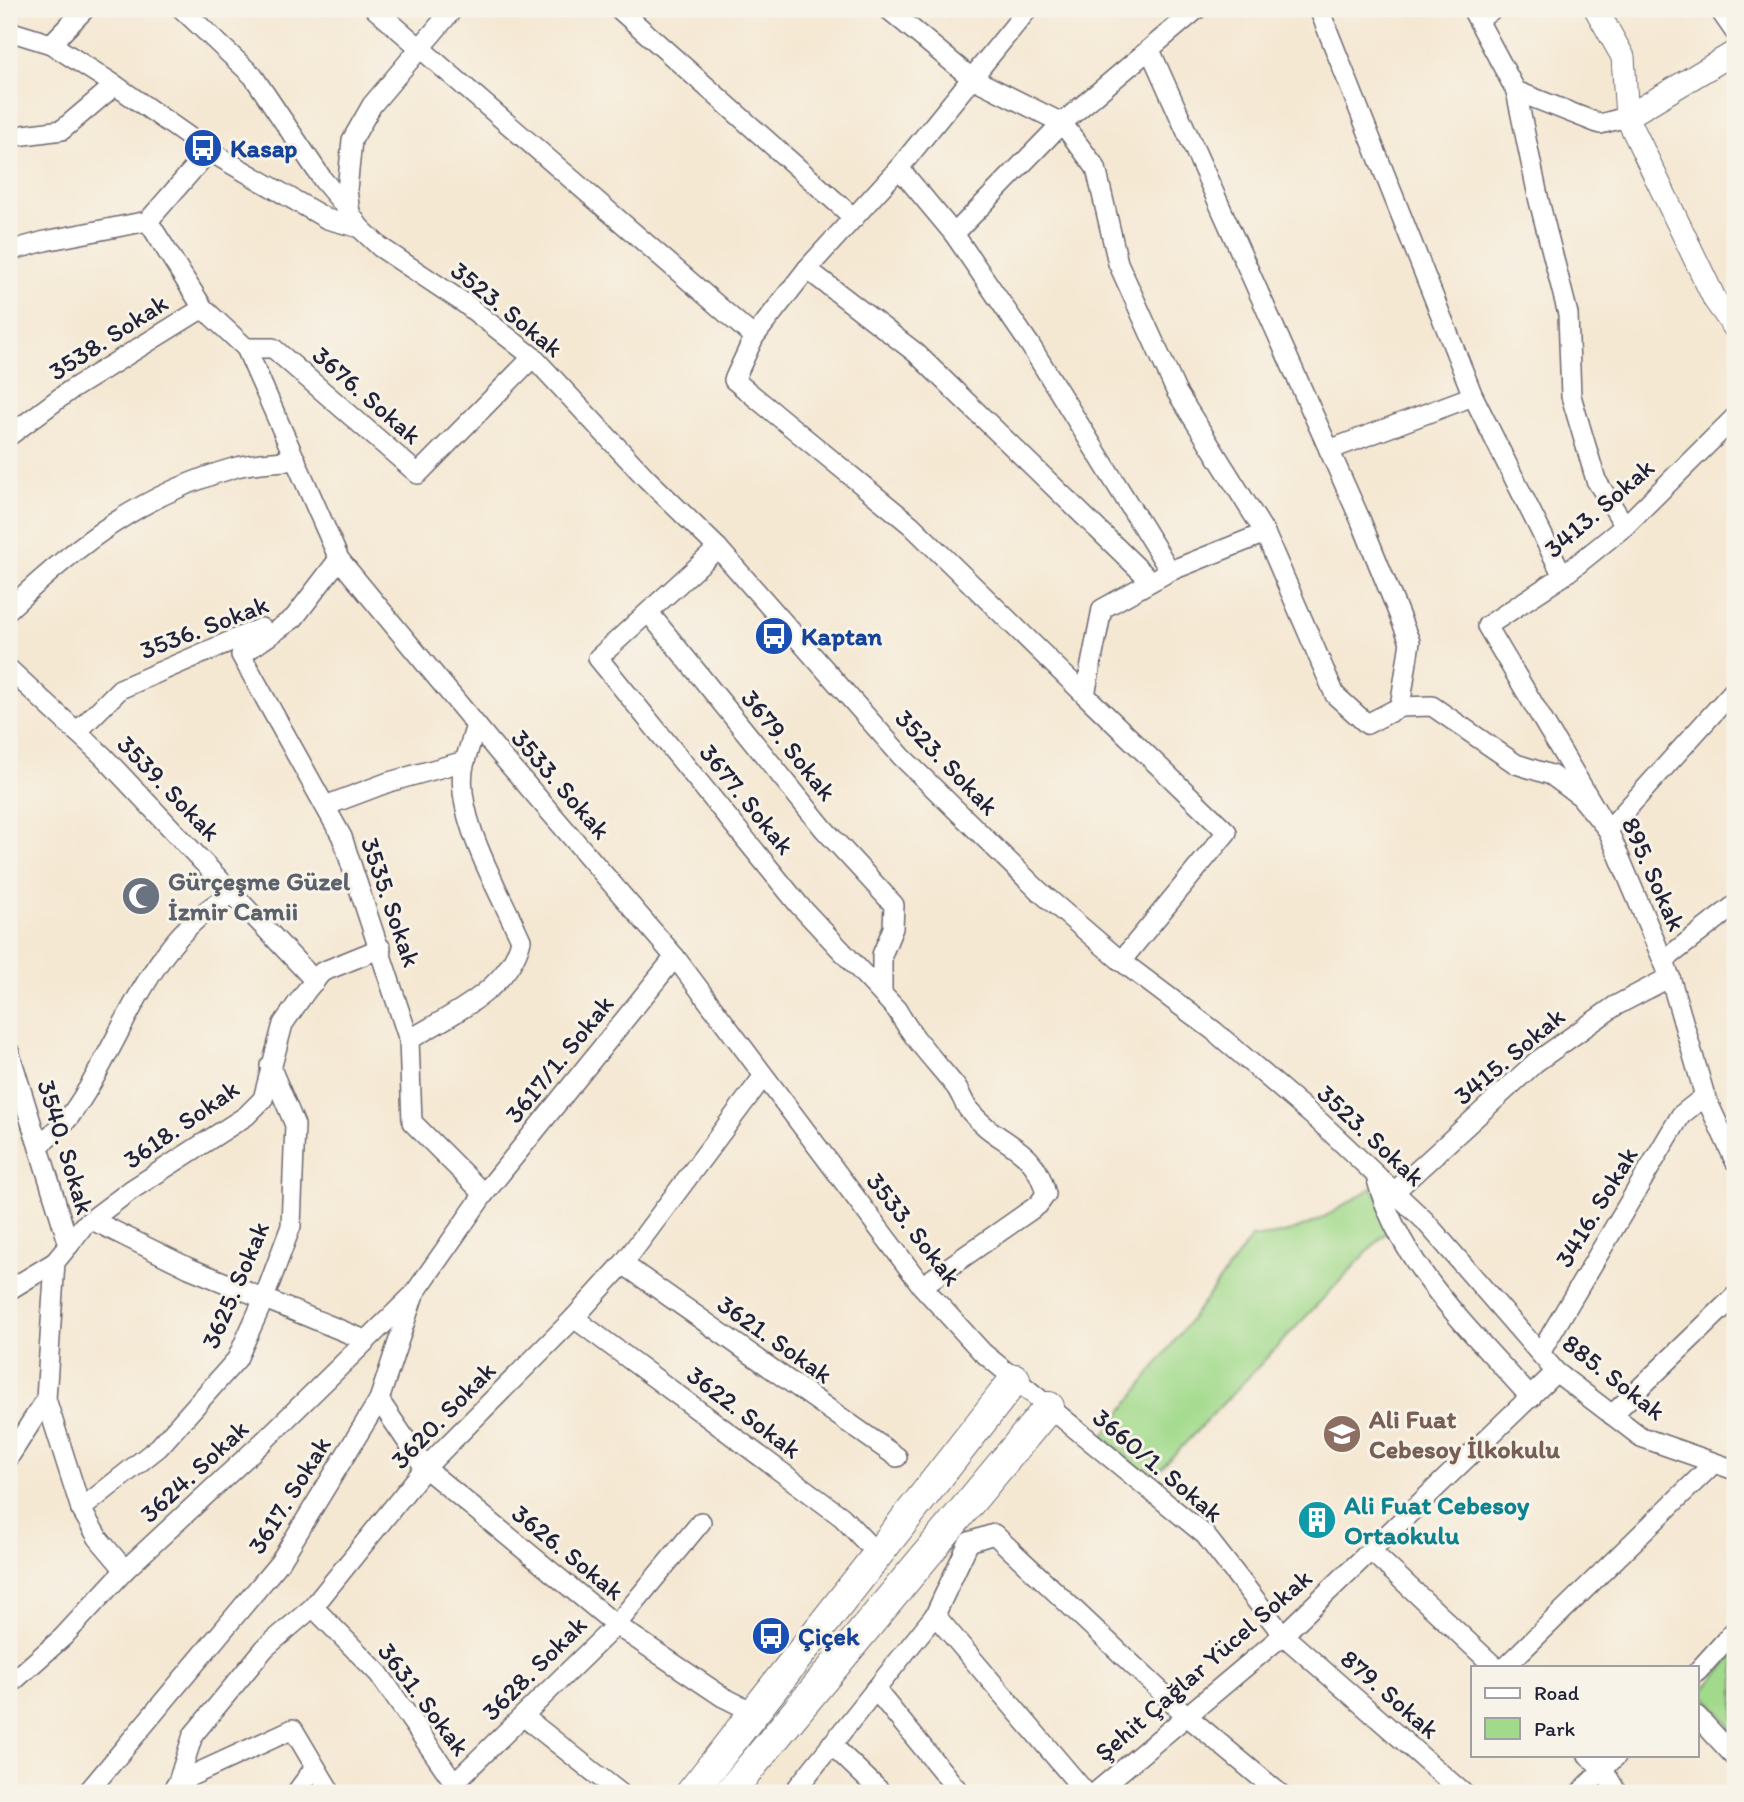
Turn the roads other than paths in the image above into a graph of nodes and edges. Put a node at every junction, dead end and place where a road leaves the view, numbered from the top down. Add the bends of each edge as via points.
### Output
1 (85, 9) edge
2 (183, 9) edge
3 (376, 9) edge
4 (453, 9) edge
5 (619, 9) edge
6 (888, 9) edge
7 (1028, 9) edge
8 (1197, 9) edge
9 (1596, 9) edge
10 (1719, 9) edge
11 (1325, 12) edge
12 (1481, 12) edge
13 (9, 31) edge
14 (1735, 32) edge
15 (51, 44) junction
16 (419, 49) junction
17 (1150, 50) junction
18 (1735, 52) edge
19 (970, 77) junction
20 (115, 85) junction
21 (1516, 91) junction
22 (1627, 117) junction
23 (1062, 123) junction
24 (9, 136) edge
25 (209, 151) junction
26 (899, 168) junction
27 (854, 218) junction
28 (355, 220) junction
29 (148, 222) junction
30 (954, 234) junction
31 (9, 251) edge
32 (807, 269) junction
33 (202, 308) junction
34 (1735, 328) edge
35 (754, 337) junction
36 (246, 348) junction
37 (533, 357) junction
38 (1473, 397) junction
39 (1735, 417) edge
40 (9, 436) edge
41 (1329, 450) junction
42 (296, 460) junction
43 (1625, 527) junction
44 (1265, 533) junction
45 (718, 548) junction
46 (339, 559) junction
47 (1170, 571) junction
48 (1563, 576) junction
49 (1152, 581) junction
50 (9, 609) edge
51 (649, 613) junction
52 (1487, 626) joint
53 (270, 635) junction
54 (9, 669) edge
55 (1735, 689) edge
56 (1085, 695) junction
57 (1400, 707) junction
58 (476, 725) junction
59 (76, 732) junction
60 (465, 761) junction
61 (325, 806) junction
62 (1608, 830) junction
63 (234, 893) junction
64 (1735, 905) edge
65 (380, 948) junction
66 (675, 957) junction
67 (1121, 961) junction
68 (1667, 969) junction
69 (315, 981) junction
70 (882, 993) junction
71 (409, 1040) junction
72 (9, 1051) edge
73 (270, 1066) junction
74 (763, 1077) junction
75 (1705, 1096) junction
76 (39, 1146) junction
77 (1735, 1160) edge
78 (1376, 1174) junction
79 (1394, 1192) junction
80 (484, 1194) junction
81 (92, 1220) junction
82 (69, 1245) junction
83 (55, 1262) junction
84 (623, 1264) junction
85 (922, 1286) junction
86 (9, 1290) edge
87 (414, 1294) junction
88 (1735, 1296) edge
89 (263, 1301) junction
90 (574, 1318) junction
91 (1512, 1320) joint
92 (365, 1340) junction
93 (982, 1352) joint
94 (1540, 1353) junction
95 (1556, 1372) junction
96 (1015, 1379) junction
97 (1531, 1398) junction
98 (46, 1399) junction
99 (379, 1400) junction
100 (1049, 1407) junction
101 (1612, 1415) junction
102 (9, 1457) edge
103 (897, 1457) dead end
104 (1713, 1464) junction
105 (425, 1468) junction
106 (1735, 1471) edge
107 (81, 1509) junction
108 (701, 1522) dead end
109 (1371, 1551) junction
110 (877, 1554) junction
111 (125, 1570) junction
112 (313, 1607) junction
113 (935, 1615) junction
114 (616, 1625) junction
115 (1735, 1630) edge
116 (1283, 1635) junction
117 (1494, 1666) edge
118 (1506, 1666) edge
119 (1698, 1671) edge
120 (9, 1685) edge
121 (875, 1689) junction
122 (753, 1712) junction
123 (523, 1716) junction
124 (1187, 1716) junction
125 (1698, 1717) edge
126 (831, 1744) junction
127 (1591, 1756) edge
128 (1735, 1757) edge
129 (1610, 1762) edge
130 (315, 1767) junction
131 (174, 1788) edge
132 (458, 1788) edge
133 (87, 1793) edge
134 (296, 1793) edge
135 (331, 1793) edge
136 (620, 1793) edge
137 (691, 1793) edge
138 (729, 1793) edge
139 (793, 1793) edge
140 (882, 1793) edge
141 (960, 1793) edge
142 (1086, 1793) edge
143 (1095, 1793) edge
144 (1279, 1793) edge
145 (1463, 1793) edge
146 (1580, 1793) edge
147 (1617, 1793) edge

1 - 15 street
2 - 28 street, 3523. Sokak via 253,76
3 - 16 street
4 - 16 street
5 - 27 street
6 - 19 street
7 - 19 street
8 - 17 street
9 - 22 street via 1623,57
10 - 14 street
11 - 38 street
12 - 21 street
13 - 15 street
15 - 20 street
16 - 28 street via 372,106 352,140 347,190
16 - 35 street
17 - 23 street
17 - 41 street
18 - 22 street
19 - 23 street
19 - 26 street
20 - 24 street via 62,130
20 - 25 street
21 - 22 street via 1600,124
21 - 43 street via 1569,314 1571,396 1596,480
22 - 34 street via 1715,300
23 - 30 street
23 - 44 street via 1096,168 1118,263 1176,391
25 - 28 street via 327,219
25 - 29 street
26 - 27 street
26 - 30 street
27 - 32 street
28 - 37 street, 3523. Sokak via 380,247 464,303
29 - 31 street
29 - 33 street, 3533. Sokak
30 - 47 street via 1030,345
32 - 35 street
32 - 49 street via 916,353
33 - 36 street, 3533. Sokak
33 - 40 street, 3538. Sokak via 127,353
35 - 56 street via 734,380 911,525
36 - 37 street, 3676. Sokak via 273,348 418,474
36 - 42 street, 3533. Sokak
37 - 45 street, 3523. Sokak
38 - 41 street
38 - 48 street
39 - 43 street, 3413. Sokak
41 - 57 street via 1409,642
42 - 46 street, 3533. Sokak
42 - 50 street via 239,466 150,499 90,538
43 - 48 street, 3413. Sokak
44 - 47 street
44 - 57 street via 1335,695 1367,724
45 - 51 street
45 - 67 street, 3523. Sokak via 902,757 1038,890
46 - 53 street, 3536. Sokak via 294,618
46 - 58 street, 3533. Sokak
47 - 49 street
48 - 52 street, 3413. Sokak
49 - 56 street via 1102,609
51 - 70 street, 3679. Sokak via 824,829 894,905 893,928 882,955
51 - 70 street, 3677. Sokak via 598,658 799,905
52 - 62 street, 895. Sokak
53 - 59 street, 3536. Sokak via 261,628 120,688
53 - 61 street, 3535. Sokak via 241,655
54 - 59 street, 3539. Sokak
55 - 62 street
56 - 67 street via 1227,832
57 - 62 street via 1432,706 1516,764 1551,775 1580,796
58 - 60 street
58 - 66 street, 3533. Sokak
59 - 63 street, 3539. Sokak
60 - 61 street
60 - 71 street via 461,773 469,822 521,940 516,960 484,994
61 - 65 street, 3535. Sokak via 342,837
62 - 68 street, 895. Sokak
63 - 69 street, 3539. Sokak
63 - 76 street via 217,901 176,941 148,977 69,1118
64 - 68 street, 3415. Sokak
65 - 69 street, 3618. Sokak via 321,972
65 - 71 street, 3535. Sokak
66 - 74 street, 3533. Sokak
66 - 80 street, 3617/1. Sokak
67 - 78 street, 3523. Sokak via 1214,1031
68 - 75 street, 895. Sokak
68 - 79 street, 3415. Sokak via 1536,1062
69 - 73 street, 3618. Sokak via 283,1024
70 - 85 street, 3677. Sokak via 959,1091 968,1110 1031,1158 1046,1194 1038,1205
71 - 80 street, 3535. Sokak via 412,1122
72 - 76 street, 3540. Sokak
73 - 81 street, 3618. Sokak via 263,1099 246,1116
73 - 89 street, 3625. Sokak via 295,1125 291,1226
74 - 84 street, 3620. Sokak
74 - 85 street, 3533. Sokak
75 - 77 street, 895. Sokak
75 - 94 street, 3416. Sokak via 1681,1115
76 - 82 street, 3540. Sokak
78 - 79 street, 3523. Sokak
78 - 97 street via 1402,1243 1444,1300
79 - 91 street, 3523. Sokak
80 - 87 street, 3617. Sokak
81 - 82 street, 3618. Sokak
81 - 89 street
82 - 83 street, 3540. Sokak
83 - 86 street, 3540. Sokak
83 - 98 street
84 - 90 street, 3620. Sokak
84 - 103 street, 3621. Sokak
85 - 93 street, 3533. Sokak
87 - 92 street, 3624. Sokak
87 - 99 street, 3617. Sokak
88 - 101 street
89 - 92 street
89 - 107 street, 3625. Sokak via 237,1359 159,1447
90 - 105 street, 3620. Sokak
90 - 110 street, 3622. Sokak via 842,1517
91 - 94 street, 885. Sokak
92 - 111 street, 3624. Sokak
93 - 96 street, 3660/1. Sokak
94 - 95 street, 885. Sokak
95 - 97 street, Şehit Çağlar Yücel Sokak
95 - 101 street, 885. Sokak
96 - 100 street, 3660/1. Sokak
96 - 110 main road
97 - 109 street, Şehit Çağlar Yücel Sokak
98 - 102 street
98 - 107 street
99 - 105 street, 3626. Sokak
99 - 133 street, 3617. Sokak via 280,1562
100 - 116 street, 3660/1. Sokak via 1205,1535
100 - 138 main road
101 - 104 street, 885. Sokak via 1641,1437
104 - 106 street, 885. Sokak
104 - 118 street
105 - 112 street, 3620. Sokak
105 - 114 street, 3626. Sokak
107 - 111 street
108 - 114 street, 3628. Sokak
109 - 116 street, Şehit Çağlar Yücel Sokak
109 - 117 street
110 - 122 main road
111 - 120 street, 3624. Sokak via 63,1637
112 - 131 street, 3620. Sokak via 265,1648 193,1734
112 - 132 street, 3631. Sokak via 379,1674
113 - 121 street
113 - 124 street via 969,1542 994,1534
113 - 142 street
114 - 122 street, 3626. Sokak
114 - 123 street, 3628. Sokak
115 - 119 street
116 - 124 street, Şehit Çağlar Yücel Sokak
116 - 145 street, 879. Sokak
121 - 126 street
121 - 141 street
122 - 137 main road
123 - 132 street, 3628. Sokak
123 - 136 street
124 - 143 street, Şehit Çağlar Yücel Sokak
124 - 144 street
125 - 128 street
126 - 139 street
126 - 140 street
127 - 129 street
129 - 146 street
129 - 147 street
130 - 131 street via 293,1729
130 - 134 street
130 - 135 street

